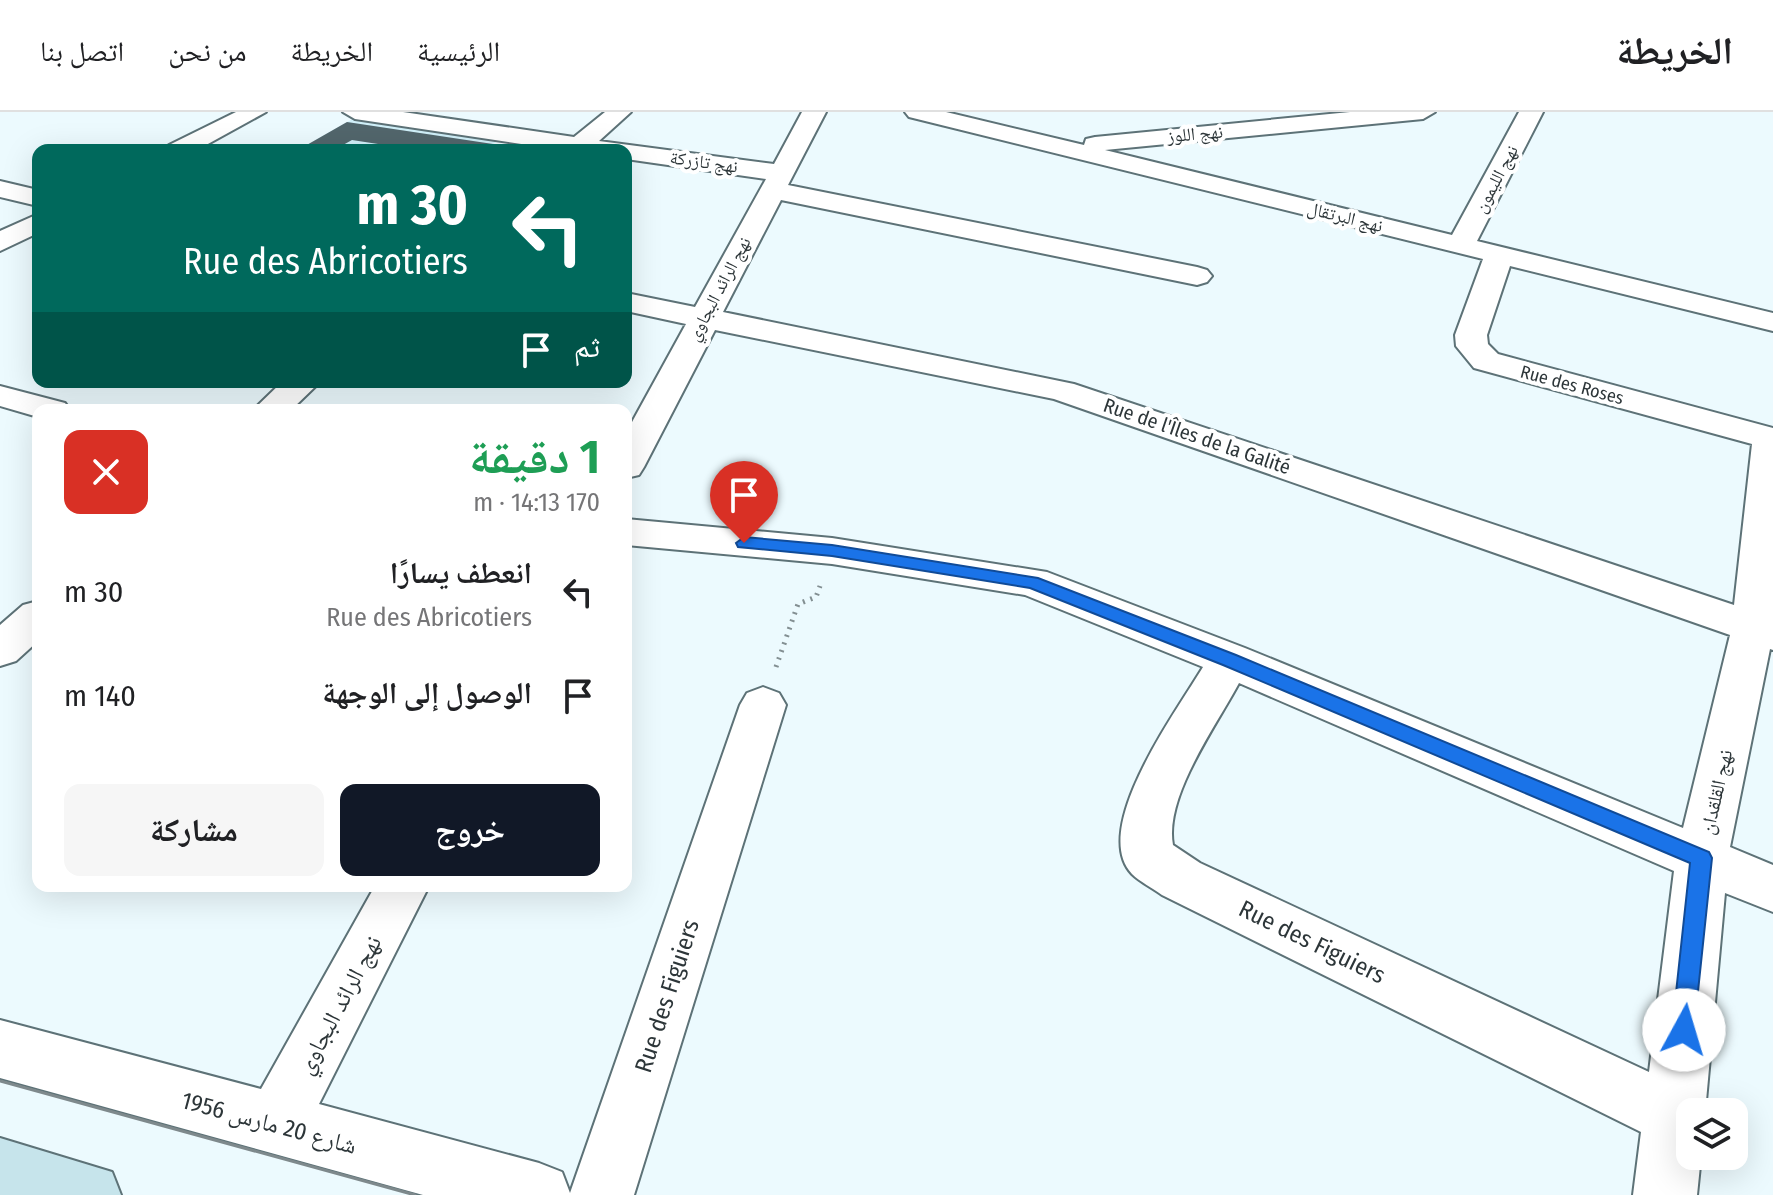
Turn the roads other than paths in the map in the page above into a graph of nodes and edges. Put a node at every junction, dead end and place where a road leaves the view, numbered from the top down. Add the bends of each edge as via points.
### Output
1 (254, 112) edge
2 (355, 112) edge
3 (619, 112) edge
4 (814, 112) edge
5 (917, 112) edge
6 (1423, 112) edge
7 (1531, 112) edge
8 (190, 144) edge
9 (551, 144) edge
10 (580, 144) edge
11 (1063, 147) junction
12 (632, 153) edge
13 (778, 181) junction
14 (0, 189) edge
15 (32, 197) edge
16 (32, 225) edge
17 (0, 242) edge
18 (1461, 245) junction
19 (1499, 255) junction
20 (1197, 276) dead end
21 (632, 303) edge
22 (703, 316) junction
23 (1773, 322) edge
24 (296, 388) edge
25 (0, 396) edge
26 (32, 404) edge
27 (277, 404) edge
28 (1772, 438) edge
29 (632, 455) edge
30 (632, 533) edge
31 (32, 621) edge
32 (1763, 630) edge
33 (0, 650) edge
34 (1229, 660) junction
35 (763, 705) road end
36 (1702, 858) junction
37 (1773, 889) edge
38 (400, 892) edge
39 (0, 1049) edge
40 (1675, 1116) junction
41 (275, 1125) junction
42 (0, 1170) edge
43 (89, 1195) edge
44 (539, 1195) edge
45 (602, 1195) edge
46 (1665, 1195) edge

1 - 8 street
2 - 9 street
3 - 10 street
4 - 13 street, نهج الرائد البجاوي
5 - 11 street, نهج البرتقال
6 - 11 street, نهج اللوز
7 - 18 street, نهج الليمون
11 - 18 street, نهج البرتقال
12 - 13 street, نهج تازركة
13 - 20 street, نهج تازركة
13 - 22 street, نهج الرائد البجاوي
14 - 15 street
16 - 17 street
18 - 19 street, نهج البرتقال
19 - 23 street, نهج البرتقال
19 - 28 street, Rue des Roses via 1471,335 1472,346 1486,361
21 - 22 street, Rue de l'Îles de la Galité
22 - 29 street, نهج الرائد البجاوي
22 - 32 street, Rue de l'Îles de la Galité via 1062,391
24 - 27 street
25 - 26 street
28 - 32 street, نهج القلقدان
30 - 34 street via 832,551 1032,582
31 - 33 street
32 - 36 street, نهج القلقدان
34 - 36 street
34 - 40 street, Rue des Figuiers via 1151,801 1145,831 1149,857 1181,879
35 - 45 street, Rue des Figuiers
36 - 37 street
36 - 40 street, نهج القلقدان
38 - 41 street, نهج الرائد البجاوي
39 - 41 street, شارع 20 مارس 1956
40 - 46 street, نهج القلقدان
41 - 44 street, شارع 20 مارس 1956
42 - 43 main road

